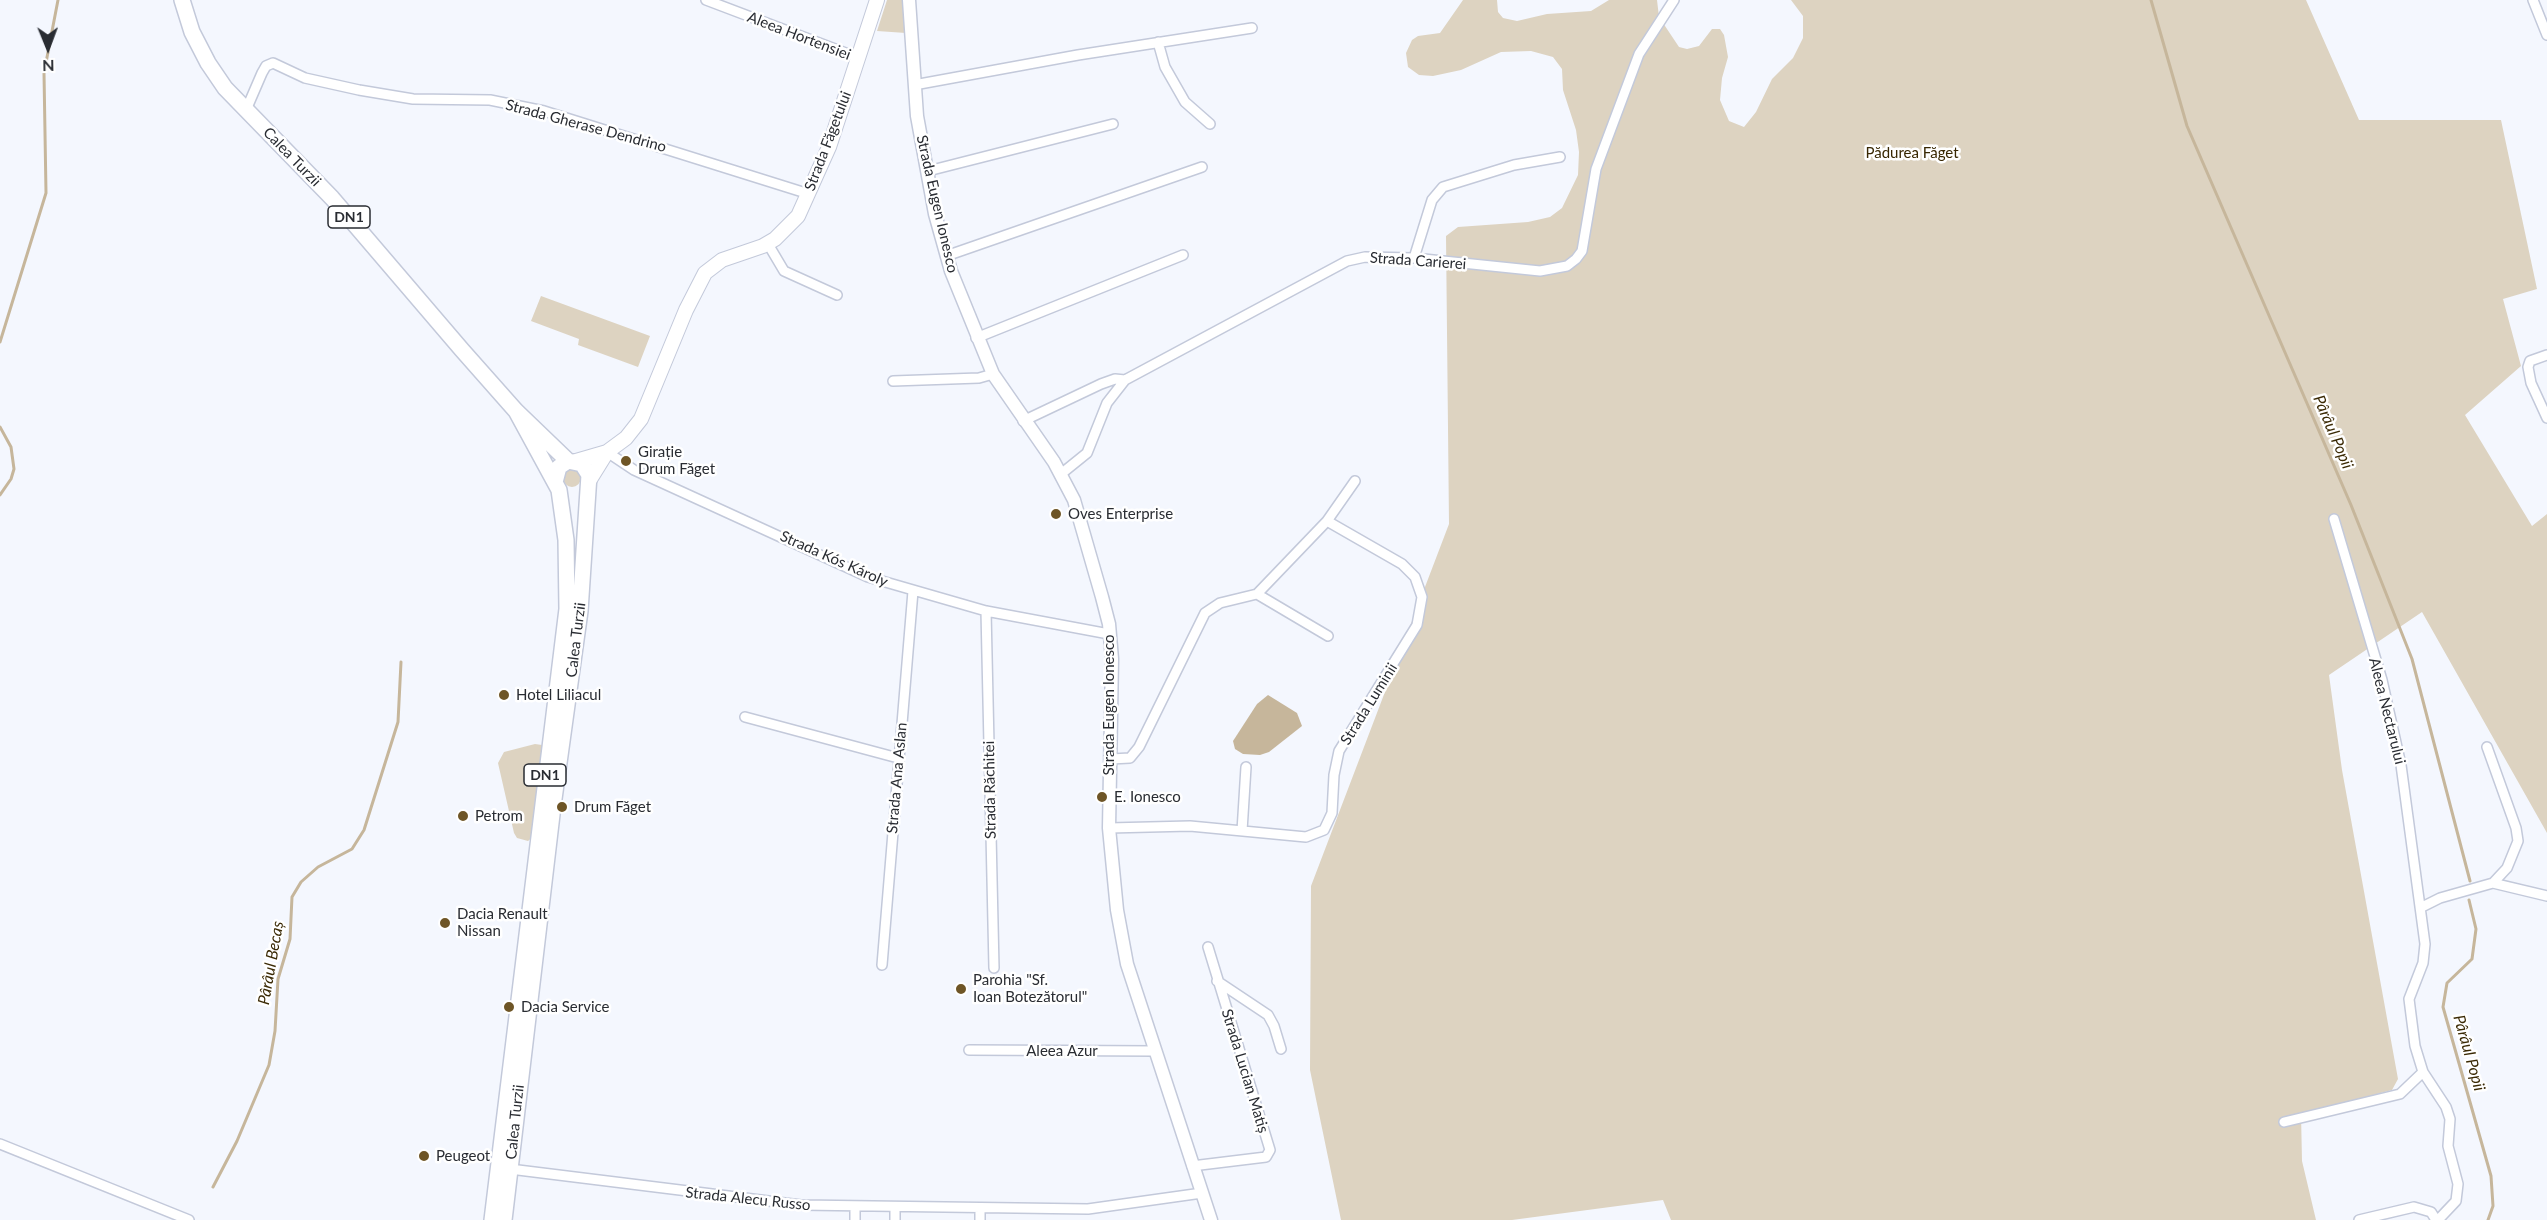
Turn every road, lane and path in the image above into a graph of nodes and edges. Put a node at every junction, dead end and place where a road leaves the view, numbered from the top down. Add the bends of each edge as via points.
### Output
1 (182, 0) edge
2 (706, 0) edge
3 (877, 0) edge
4 (909, 0) edge
5 (1674, 0) edge
6 (2533, 0) edge
7 (1252, 28) dead end
8 (2547, 35) edge
9 (1158, 42) junction
10 (859, 58) junction
11 (914, 85) junction
12 (246, 110) junction
13 (1113, 124) dead end
14 (1210, 124) dead end
15 (1050, 146) dead end
16 (1560, 157) dead end
17 (1202, 167) dead end
18 (930, 170) junction
19 (808, 194) junction
20 (768, 244) junction
21 (1183, 255) dead end
22 (946, 256) junction
23 (1414, 258) junction
24 (837, 295) dead end
25 (976, 338) junction
26 (2547, 355) edge
27 (993, 374) junction
28 (1125, 380) junction
29 (893, 381) dead end
30 (516, 411) junction
31 (2547, 418) edge
32 (1023, 421) junction
33 (607, 452) junction
34 (572, 461) junction
35 (1061, 474) junction
36 (1356, 481) dead end
37 (587, 484) junction
38 (557, 486) junction
39 (2334, 519) dead end
40 (1327, 521) junction
41 (913, 591) junction
42 (1257, 594) junction
43 (986, 611) junction
44 (1109, 634) junction
45 (1328, 636) dead end
46 (745, 717) dead end
47 (2487, 747) dead end
48 (898, 758) junction
49 (1111, 759) junction
50 (1246, 767) dead end
51 (1109, 828) junction
52 (1242, 831) junction
53 (2493, 883) junction
54 (2547, 896) edge
55 (2422, 907) junction
56 (1208, 947) dead end
57 (882, 965) dead end
58 (994, 968) dead end
59 (1217, 981) junction
60 (1281, 1049) dead end
61 (969, 1050) dead end
62 (1154, 1051) junction
63 (2423, 1072) junction
64 (2284, 1122) dead end
65 (0, 1144) edge
66 (1192, 1166) junction
67 (510, 1169) junction
68 (1202, 1193) junction
69 (855, 1207) junction
70 (895, 1207) junction
71 (980, 1208) junction
72 (189, 1220) edge
73 (492, 1220) edge
74 (504, 1220) edge
75 (855, 1220) edge
76 (895, 1220) edge
77 (980, 1220) edge
78 (1211, 1220) edge
79 (2358, 1220) edge
80 (2437, 1220) edge

1 - 12 main road, Calea Turzii / DN1 via 208,63
2 - 10 street, Aleea Hortensiei
3 - 10 main road, Strada Făgetului
4 - 11 street, Strada Eugen Ionesco
5 - 23 street, Strada Carierei via 1639,54 1596,169 1582,251 1576,259 1567,266 1540,271
6 - 8 street
7 - 9 street
9 - 11 street
9 - 14 street via 1165,67 1180,94
10 - 19 main road, Strada Făgetului via 829,147
11 - 18 street, Strada Eugen Ionesco
12 - 19 street, Strada Gherase Dendrino via 262,72 273,63 305,78 359,90 421,99 490,100 544,111
12 - 30 main road, Calea Turzii / DN1 via 333,198
13 - 18 street
15 - 18 street via 951,169
16 - 23 street via 1505,167 1443,187 1432,200
17 - 22 street
18 - 22 street, Strada Eugen Ionesco
19 - 20 main road, Strada Făgetului via 793,223
20 - 24 street via 784,271
20 - 33 main road, Strada Făgetului via 722,260 698,282 641,419 626,438
21 - 25 street
22 - 25 street, Strada Eugen Ionesco
23 - 28 street, Strada Carierei via 1365,257 1347,261
25 - 27 street, Strada Eugen Ionesco
26 - 31 street via 2530,361 2528,367
27 - 29 street via 979,378
27 - 32 street, Strada Eugen Ionesco
28 - 32 street via 1101,384
28 - 35 street, Strada Carierei via 1107,403 1087,453
30 - 34 main road, Calea Turzii / DN1
30 - 38 main road, Calea Turzii / DN1
32 - 35 street, Strada Eugen Ionesco
33 - 34 main road, Strada Făgetului
33 - 37 main road, Strada Făgetului
33 - 41 street, Strada Kós Károly via 634,470 868,577
34 - 37 main road, Calea Turzii / DN1 via 586,469
34 - 38 main road via 556,471
35 - 44 street, Strada Eugen Ionesco via 1084,528
36 - 40 street
37 - 38 main road via 582,492 570,495
37 - 67 main road, Calea Turzii / DN1 via 580,610
38 - 73 main road, Calea Turzii / DN1 via 566,540 567,609
39 - 55 street, Aleea Nectarului via 2382,680 2401,765
40 - 42 street
40 - 52 street, Strada Luminii via 1412,573 1422,597 1417,625 1339,751 1328,827 1306,837
41 - 43 street, Strada Kós Károly
41 - 48 street, Strada Ana Aslan
42 - 45 street
42 - 49 street via 1220,603 1205,613 1140,747 1130,758
43 - 44 street, Strada Kós Károly
43 - 58 street, Strada Răchitei
44 - 49 street, Strada Eugen Ionesco
46 - 48 street
47 - 53 street via 2518,841 2507,868
48 - 57 street, Strada Ana Aslan
49 - 51 street, Strada Eugen Ionesco
50 - 52 street
51 - 52 street, Strada Luminii via 1156,825
51 - 62 street, Strada Eugen Ionesco via 1127,964
53 - 54 street
53 - 55 street
55 - 63 street, Aleea Nectarului via 2423,963 2409,999
56 - 59 street, Strada Lucian Matiș
59 - 60 street via 1268,1015
59 - 66 street, Strada Lucian Matiș via 1269,1154
61 - 62 street, Aleea Azur
62 - 66 street, Strada Eugen Ionesco
63 - 64 street via 2400,1094
63 - 80 street, Aleea Nectarului via 2450,1119 2448,1146 2458,1184 2452,1208
65 - 72 street
66 - 68 street, Strada Eugen Ionesco
67 - 69 street, Strada Alecu Russo via 764,1203
67 - 74 main road, Calea Turzii / DN1
68 - 71 street, Strada Alecu Russo via 1088,1209
68 - 78 street, Strada Eugen Ionesco
69 - 70 street, Strada Alecu Russo
69 - 75 street
70 - 71 street, Strada Alecu Russo
70 - 76 street
71 - 77 street
79 - 80 street via 2414,1207 2431,1212

